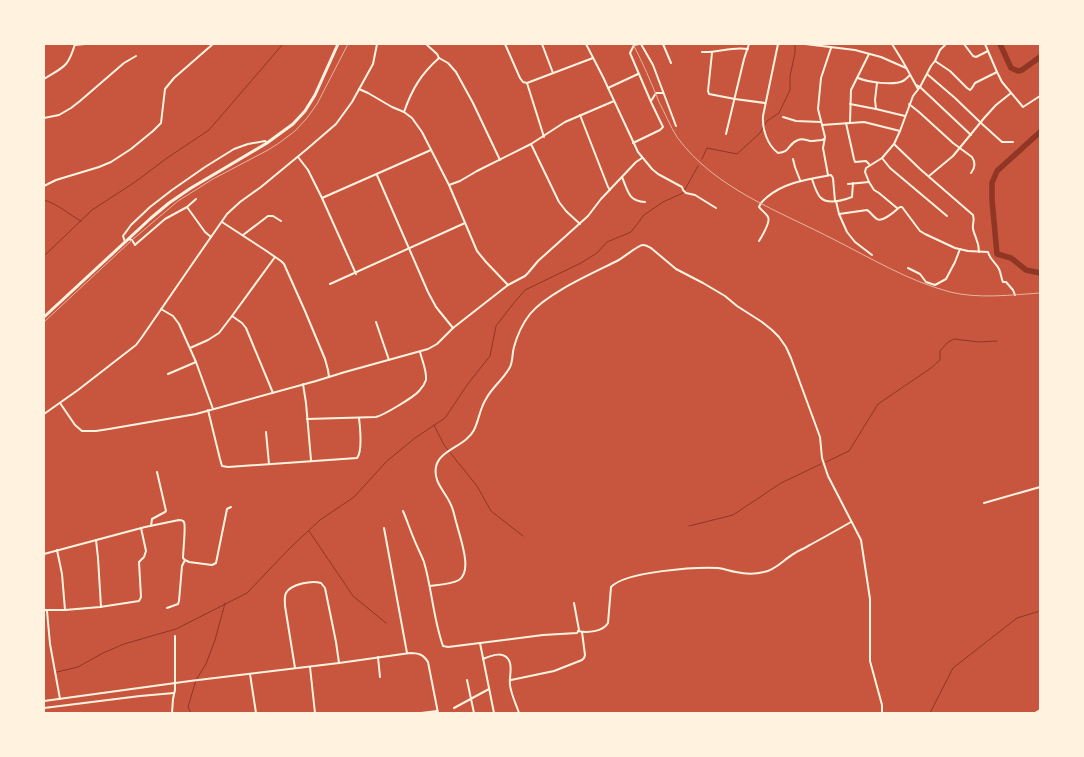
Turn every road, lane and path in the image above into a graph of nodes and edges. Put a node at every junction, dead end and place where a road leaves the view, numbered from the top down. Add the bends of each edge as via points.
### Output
1 (75, 44) edge
2 (85, 44) edge
3 (213, 44) edge
4 (338, 44) edge
5 (377, 44) edge
6 (426, 44) edge
7 (505, 44) edge
8 (542, 44) edge
9 (586, 44) edge
10 (640, 44) edge
11 (663, 44) edge
12 (749, 44) edge
13 (778, 44) edge
14 (805, 44) edge
15 (812, 44) edge
16 (892, 44) edge
17 (946, 44) edge
18 (964, 44) edge
19 (985, 44) edge
20 (942, 45) edge
21 (831, 48) junction
22 (748, 49) junction
23 (988, 51) junction
24 (702, 52) dead end
25 (712, 53) junction
26 (869, 54) junction
27 (136, 56) dead end
28 (439, 58) junction
29 (594, 58) junction
30 (935, 61) junction
31 (671, 63) dead end
32 (906, 68) junction
33 (997, 72) junction
34 (553, 73) junction
35 (638, 74) junction
36 (927, 74) junction
37 (910, 75) junction
38 (858, 78) junction
39 (44, 79) edge
40 (527, 83) junction
41 (877, 83) junction
42 (608, 88) junction
43 (919, 88) junction
44 (358, 89) junction
45 (663, 93) junction
46 (1011, 93) junction
47 (1040, 96) edge
48 (735, 99) junction
49 (614, 101) junction
50 (650, 102) junction
51 (765, 103) junction
52 (850, 104) junction
53 (909, 104) junction
54 (876, 109) junction
55 (404, 112) junction
56 (580, 115) junction
57 (905, 116) junction
58 (783, 117) dead end
59 (44, 118) edge
60 (850, 122) junction
61 (822, 123) junction
62 (846, 123) junction
63 (981, 123) junction
64 (676, 126) dead end
65 (900, 131) junction
66 (726, 134) dead end
67 (971, 135) junction
68 (544, 137) junction
69 (824, 139) junction
70 (1013, 142) dead end
71 (267, 143) junction
72 (633, 143) junction
73 (531, 144) junction
74 (894, 144) junction
75 (960, 148) junction
76 (431, 150) junction
77 (298, 157) junction
78 (642, 158) junction
79 (882, 158) junction
80 (793, 159) dead end
81 (500, 160) junction
82 (869, 165) junction
83 (971, 173) dead end
84 (377, 175) junction
85 (828, 175) junction
86 (929, 176) junction
87 (622, 178) junction
88 (812, 179) junction
89 (801, 181) junction
90 (869, 182) junction
91 (853, 183) junction
92 (848, 184) dead end
93 (449, 185) junction
94 (44, 186) edge
95 (610, 190) junction
96 (322, 198) junction
97 (196, 199) dead end
98 (835, 201) junction
99 (645, 202) dead end
100 (187, 207) junction
101 (716, 208) dead end
102 (898, 208) junction
103 (839, 214) junction
104 (947, 216) dead end
105 (281, 220) dead end
106 (222, 222) junction
107 (465, 223) junction
108 (580, 224) junction
109 (243, 235) junction
110 (211, 237) junction
111 (128, 239) junction
112 (759, 241) dead end
113 (124, 242) junction
114 (409, 249) junction
115 (960, 249) junction
116 (979, 252) junction
117 (872, 255) dead end
118 (275, 257) junction
119 (908, 268) dead end
120 (356, 274) junction
121 (330, 284) dead end
122 (508, 285) junction
123 (1015, 295) dead end
124 (161, 309) junction
125 (49, 312) junction
126 (44, 313) edge
127 (232, 316) junction
128 (44, 317) edge
129 (376, 322) dead end
130 (453, 328) junction
131 (190, 348) junction
132 (420, 352) junction
133 (389, 360) junction
134 (196, 362) junction
135 (168, 374) dead end
136 (329, 377) junction
137 (303, 384) junction
138 (272, 393) junction
139 (60, 403) junction
140 (213, 409) junction
141 (208, 410) junction
142 (44, 414) edge
143 (359, 418) junction
144 (308, 419) junction
145 (266, 432) dead end
146 (311, 460) junction
147 (269, 464) junction
148 (158, 472) dead end
149 (1040, 487) edge
150 (984, 503) dead end
151 (231, 507) dead end
152 (404, 510) dead end
153 (851, 522) junction
154 (151, 526) junction
155 (141, 528) junction
156 (384, 528) dead end
157 (96, 540) junction
158 (57, 550) junction
159 (44, 554) edge
160 (184, 560) junction
161 (430, 586) junction
162 (574, 603) dead end
163 (101, 607) junction
164 (167, 608) dead end
165 (65, 610) junction
166 (46, 611) edge
167 (578, 631) junction
168 (582, 632) junction
169 (175, 636) dead end
170 (480, 643) junction
171 (407, 653) junction
172 (378, 657) junction
173 (483, 659) junction
174 (339, 663) junction
175 (310, 667) junction
176 (296, 668) junction
177 (250, 674) junction
178 (380, 678) dead end
179 (467, 680) dead end
180 (511, 680) junction
181 (174, 684) junction
182 (489, 689) junction
183 (174, 693) junction
184 (60, 699) junction
185 (472, 699) junction
186 (44, 701) edge
187 (44, 708) edge
188 (454, 708) dead end
189 (1040, 710) edge
190 (437, 712) edge
191 (172, 713) edge
192 (256, 713) edge
193 (315, 713) edge
194 (421, 713) edge
195 (474, 713) edge
196 (494, 713) edge
197 (519, 713) edge
198 (882, 713) edge
199 (1035, 713) edge

1 - 2 street
1 - 39 street via 70,58 62,69
3 - 94 street via 174,78 165,90 161,123 153,131 111,162
4 - 71 highway via 307,107 293,124
5 - 44 street via 373,64
6 - 28 street
7 - 40 street via 520,78
8 - 34 street
9 - 29 street
10 - 35 street via 634,45 630,53
10 - 45 street via 653,64
11 - 31 street
12 - 22 street
13 - 51 street
14 - 15 street
15 - 21 street
16 - 32 street
17 - 20 street
18 - 23 street via 976,57
19 - 23 street
20 - 30 street
21 - 26 street
21 - 61 street via 821,78 818,108
22 - 25 street via 738,48
22 - 48 street
23 - 33 street
24 - 25 street
25 - 48 street via 708,93
26 - 32 street
26 - 38 street
27 - 59 street via 124,63 71,108 58,115
28 - 55 street via 420,78
28 - 81 street via 448,63 459,77
29 - 34 street
29 - 42 street
30 - 33 street via 970,90 975,83
30 - 36 street
32 - 37 street
33 - 46 street
34 - 40 street
35 - 42 street
35 - 50 street
36 - 43 street
36 - 63 street
37 - 41 street via 898,83
37 - 43 street
38 - 41 street
38 - 52 street via 851,90
40 - 68 street
41 - 54 street
42 - 49 street
43 - 53 street
43 - 67 street
44 - 55 street
44 - 77 street via 336,124
45 - 50 street via 656,93
45 - 64 street
46 - 47 street via 1023,107
46 - 63 street via 996,105
48 - 51 street
48 - 66 street
49 - 56 street
49 - 72 street
50 - 72 street via 662,129
51 - 69 street via 763,124 772,147 778,153 786,151 793,142 800,139
52 - 54 street
52 - 60 street
53 - 57 street
53 - 75 street
54 - 57 street
55 - 76 street via 416,124
56 - 68 street
56 - 95 street
57 - 65 street
58 - 61 street
60 - 62 street
60 - 65 street via 864,122
61 - 62 street
61 - 69 street
62 - 82 street via 855,162 866,161
63 - 67 street
63 - 70 street via 1002,142
65 - 74 street
67 - 75 street
68 - 73 street
69 - 85 street
71 - 111 highway via 179,197
71 - 113 street via 261,141 234,149 205,167 142,214 126,231 123,236
72 - 78 street
73 - 81 street
73 - 108 street via 559,202
74 - 79 street
74 - 86 street
75 - 83 street via 974,160 974,169
75 - 86 street
76 - 84 street
76 - 93 street
77 - 96 street via 308,170
77 - 106 street via 234,207
78 - 87 street
78 - 101 street via 658,174 686,193 695,195
79 - 82 street
79 - 104 street via 890,168
80 - 89 street
81 - 93 street
82 - 90 street via 865,172
84 - 96 street
84 - 114 street
85 - 88 street
85 - 98 street via 833,178
86 - 116 street via 972,216 972,227 979,244
87 - 95 street
87 - 99 street via 632,198
88 - 89 street
88 - 98 street via 820,198
89 - 112 street via 777,190 760,203 759,207 769,219
90 - 91 street
90 - 102 street via 874,190
91 - 92 street
91 - 98 street via 852,197
93 - 107 street
95 - 108 street
96 - 120 street
97 - 100 street
98 - 103 street
100 - 110 street
100 - 111 street via 165,219 135,245
102 - 103 street via 878,220 867,210
102 - 115 street via 904,209 922,233
103 - 117 street via 853,240
105 - 109 street via 268,216
106 - 109 street
106 - 110 street
107 - 114 street
107 - 122 street via 477,251
108 - 122 street via 525,276
109 - 118 street
110 - 124 street
111 - 113 highway
113 - 125 highway
114 - 120 street
114 - 130 street via 433,302
115 - 116 street
115 - 119 street via 946,279 935,285 926,282 920,274
116 - 123 street via 988,252 999,268 1003,282 1006,282
118 - 127 street
118 - 136 street via 288,271 325,359
120 - 121 street
122 - 130 street
124 - 131 street via 176,320
124 - 139 street via 136,345
125 - 126 street
125 - 128 highway
127 - 131 street via 215,336
127 - 138 street via 246,328
129 - 133 street
130 - 132 street via 437,344
131 - 134 street
132 - 133 street
132 - 143 street via 426,378 420,390 380,416
133 - 136 street
134 - 135 street
134 - 140 street
136 - 137 street
137 - 138 street
137 - 144 street
138 - 140 street
139 - 141 street via 75,425 85,431 185,416
139 - 142 street
140 - 141 street
141 - 147 street via 222,466
143 - 144 street
143 - 146 street via 357,458
144 - 146 street
145 - 147 street
146 - 147 street
148 - 154 street via 166,511 152,519
149 - 150 street
151 - 160 street via 227,509 216,562 212,565
152 - 161 street via 424,562
153 - 161 street via 828,476 822,458 820,437 791,358 779,337 725,296 676,269 651,248 643,245 548,298 530,313 514,347 511,365 486,398 474,430 436,465 436,478 451,505 464,549 465,568 458,581
153 - 168 street via 765,572 744,573 718,568 694,568 644,574 617,583 611,587 606,626
153 - 198 street via 862,544 870,600 870,661
154 - 155 street
154 - 160 street via 179,520 184,522
155 - 157 street
155 - 163 street via 146,553 139,562 140,600
156 - 171 street
157 - 158 street
157 - 163 street
158 - 159 street
158 - 165 street
160 - 164 street via 179,603
161 - 170 street via 442,646
162 - 167 street
163 - 165 street
165 - 166 street
166 - 184 street
167 - 168 street
167 - 170 street
168 - 180 street via 585,655 582,660 554,671
169 - 181 street
170 - 173 street
171 - 172 street
171 - 190 street via 421,654 426,659
172 - 174 street
172 - 178 street
173 - 180 street via 498,654 505,656 510,663
173 - 182 street
174 - 175 street
174 - 176 street via 325,588 321,583 310,581 294,587 286,592 285,596
175 - 176 street
175 - 193 street
176 - 177 street
177 - 181 street
177 - 192 street
179 - 185 street
180 - 197 street via 510,685
181 - 183 street
181 - 184 street
182 - 185 street
182 - 196 street
183 - 187 street
183 - 191 street
184 - 186 street
185 - 188 street
185 - 195 street
189 - 199 street
190 - 194 street

